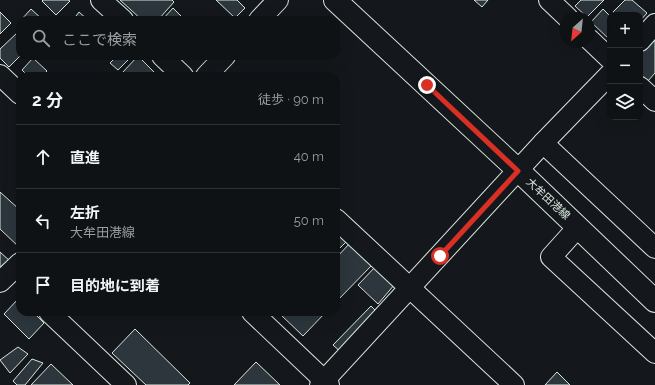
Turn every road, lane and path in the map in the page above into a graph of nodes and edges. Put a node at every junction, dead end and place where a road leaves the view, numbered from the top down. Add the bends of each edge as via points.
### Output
1 (101, 0) edge
2 (278, 0) edge
3 (335, 0) edge
4 (549, 0) edge
5 (562, 12) edge
6 (119, 16) edge
7 (264, 16) edge
8 (655, 24) edge
9 (643, 38) edge
10 (595, 45) edge
11 (607, 56) edge
12 (166, 60) edge
13 (221, 60) edge
14 (179, 72) edge
15 (210, 72) edge
16 (0, 75) edge
17 (607, 77) edge
18 (16, 90) edge
19 (643, 90) edge
20 (655, 101) edge
21 (543, 143) junction
22 (518, 171) junction
23 (340, 223) edge
24 (578, 227) junction
25 (655, 248) edge
26 (410, 288) junction
27 (655, 301) edge
28 (53, 316) edge
29 (256, 316) edge
30 (655, 353) edge
31 (324, 383) edge
32 (126, 385) edge
33 (514, 385) edge

1 - 6 street
2 - 7 street
3 - 22 main road, 大牟田港線
4 - 5 street
8 - 9 street
10 - 11 street
12 - 14 street
13 - 15 street
16 - 18 street
17 - 21 street
19 - 20 street
21 - 22 street
21 - 25 street
22 - 24 main road, 大牟田港線
22 - 26 street
23 - 26 street
24 - 27 main road, 大牟田港線
24 - 30 street via 551,257
26 - 31 street
26 - 33 street
28 - 32 street
29 - 31 street

